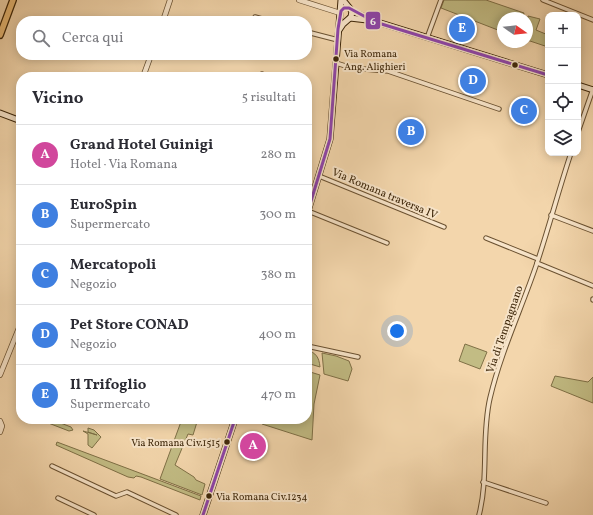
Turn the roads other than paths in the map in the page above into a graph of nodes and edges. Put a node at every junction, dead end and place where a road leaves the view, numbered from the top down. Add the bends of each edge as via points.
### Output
1 (13, 0) edge
2 (170, 0) edge
3 (300, 0) edge
4 (342, 0) edge
5 (441, 0) edge
6 (543, 0) edge
7 (350, 10) junction
8 (340, 13) junction
9 (165, 16) edge
10 (349, 19) junction
11 (371, 20) junction
12 (593, 20) edge
13 (338, 32) junction
14 (312, 33) edge
15 (0, 35) edge
16 (427, 38) junction
17 (338, 40) junction
18 (149, 60) edge
19 (336, 62) junction
20 (145, 72) edge
21 (545, 75) edge
22 (581, 86) edge
23 (593, 89) edge
24 (500, 109) dead end
25 (1, 114) edge
26 (16, 119) edge
27 (581, 123) edge
28 (570, 156) edge
29 (319, 176) junction
30 (312, 197) edge
31 (312, 211) edge
32 (551, 215) junction
33 (444, 228) dead end
34 (593, 231) edge
35 (486, 238) dead end
36 (387, 243) dead end
37 (537, 261) junction
38 (593, 286) edge
39 (16, 335) edge
40 (312, 347) edge
41 (358, 356) dead end
42 (0, 375) edge
43 (0, 421) edge
44 (233, 424) edge
45 (0, 432) edge
46 (52, 466) dead end
47 (483, 482) junction
48 (58, 498) dead end
49 (546, 503) dead end
50 (94, 515) edge
51 (176, 515) edge
52 (202, 515) edge
53 (479, 515) edge

1 - 15 main road
2 - 9 street
3 - 8 street
4 - 7 main road
4 - 8 main road
5 - 16 street
6 - 12 street
7 - 8 main road via 344,8
7 - 10 main road
7 - 11 main road
8 - 10 main road via 342,18
8 - 13 main road
10 - 11 main road
10 - 13 main road via 341,25
11 - 16 main road
13 - 17 main road
14 - 17 street
16 - 21 main road
17 - 19 main road
18 - 20 street
19 - 24 street via 352,68 388,71
19 - 29 main road via 331,134
22 - 23 main road
23 - 27 street
25 - 26 main road
28 - 32 street, Via di Tempagnano
29 - 30 main road
29 - 33 street, Via Romana traversa IV
31 - 36 street
32 - 34 street
32 - 37 street, Via di Tempagnano
35 - 37 street
37 - 38 street
37 - 47 street, Via di Tempagnano via 505,347 490,399 484,445
39 - 42 street
40 - 41 street
43 - 45 street
44 - 52 main road
46 - 51 street via 116,496 127,492
47 - 49 street
47 - 53 street, Via di Tempagnano
48 - 50 street

